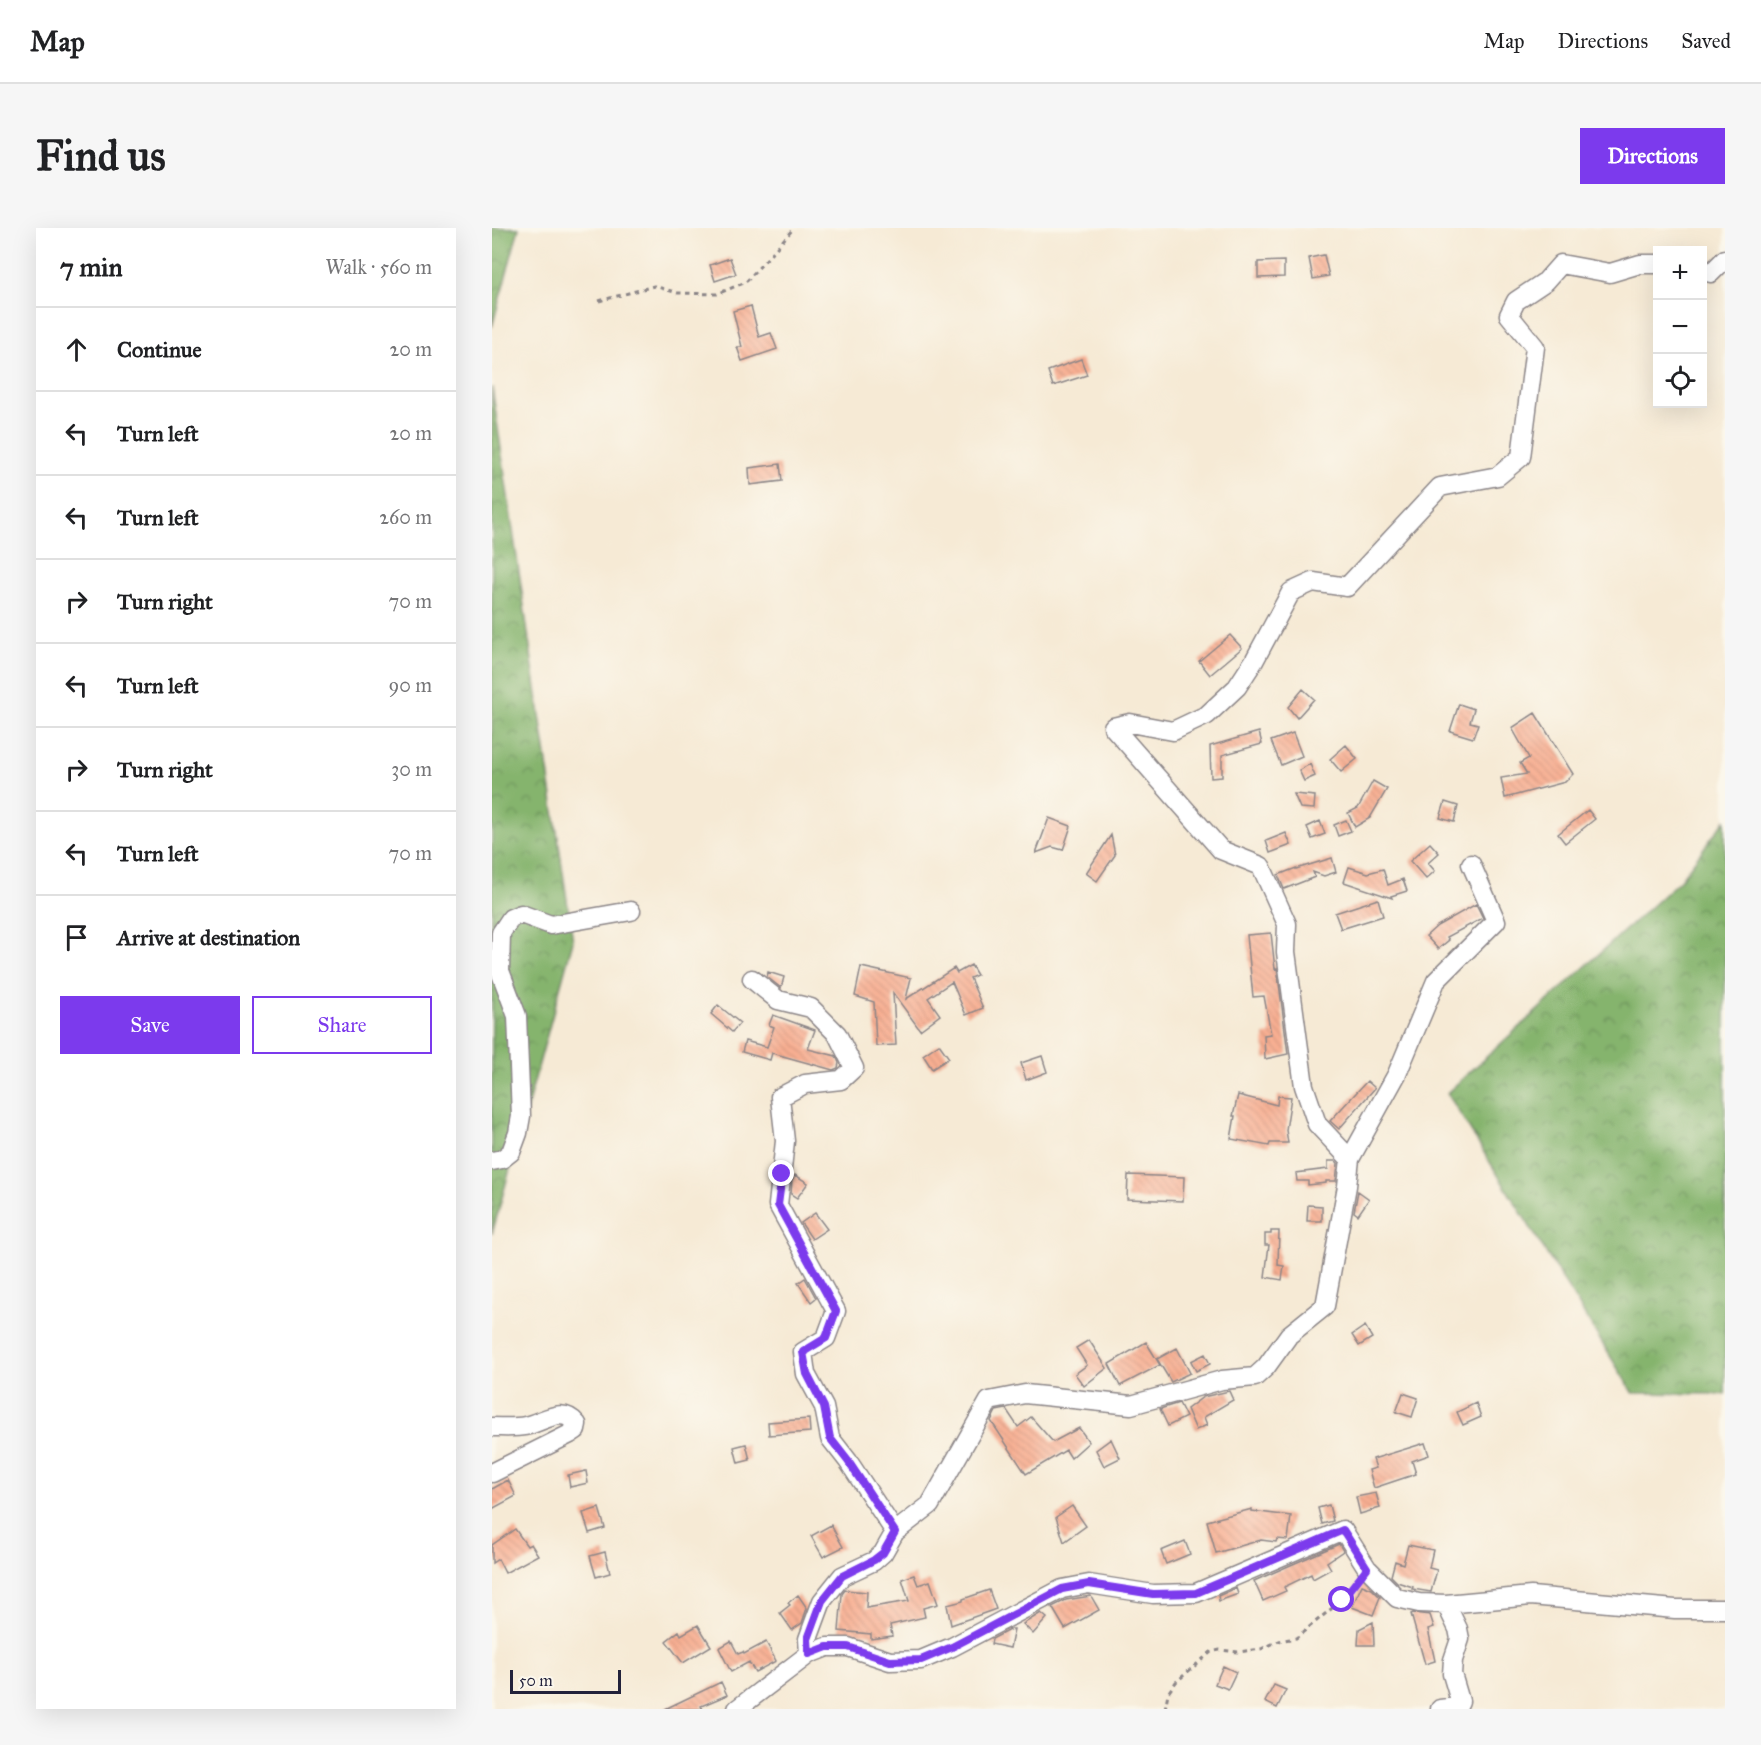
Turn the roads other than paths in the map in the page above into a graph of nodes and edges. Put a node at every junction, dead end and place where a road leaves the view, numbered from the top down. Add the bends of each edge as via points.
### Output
1 (1725, 259) edge
2 (1653, 264) edge
3 (1707, 272) edge
4 (1471, 864) dead end
5 (631, 911) dead end
6 (752, 979) dead end
7 (1350, 1158) junction
8 (492, 1161) edge
9 (492, 1427) edge
10 (492, 1473) edge
11 (895, 1532) junction
12 (1446, 1604) junction
13 (1725, 1609) edge
14 (809, 1654) junction
15 (737, 1709) edge
16 (1440, 1709) edge

1 - 3 street via 1711,273
2 - 7 street via 1610,273 1561,264 1546,281 1516,300 1509,315 1535,347 1521,457 1498,476 1440,488 1347,587 1313,582 1291,592 1237,687 1207,715 1173,731 1130,723 1113,727 1221,850 1261,866 1287,924 1286,952 1304,1086 1317,1124
4 - 7 street via 1496,921 1436,981 1397,1074
5 - 8 street via 551,925 521,914 511,918 501,933 500,971 517,1016 521,1116 512,1152 502,1160
6 - 11 street via 778,1000 811,1008 837,1034 854,1068 842,1080 806,1084 780,1097 785,1141 778,1205 836,1311 826,1338 803,1352 807,1374 824,1407 830,1438
7 - 11 street via 1325,1306 1289,1335 1254,1377 1222,1380 1131,1405 1024,1395 989,1401 930,1505
9 - 10 street via 526,1426 564,1414 577,1424 570,1434
11 - 14 street via 883,1553 842,1576 822,1601 808,1639
12 - 13 street via 1531,1596 1675,1609
12 - 14 street via 1397,1598 1367,1568 1343,1530 1196,1593 1153,1594 1089,1584 1062,1589 921,1660 890,1661 848,1647 827,1647
12 - 16 street via 1460,1639 1452,1674 1460,1701 1457,1707
14 - 15 street

